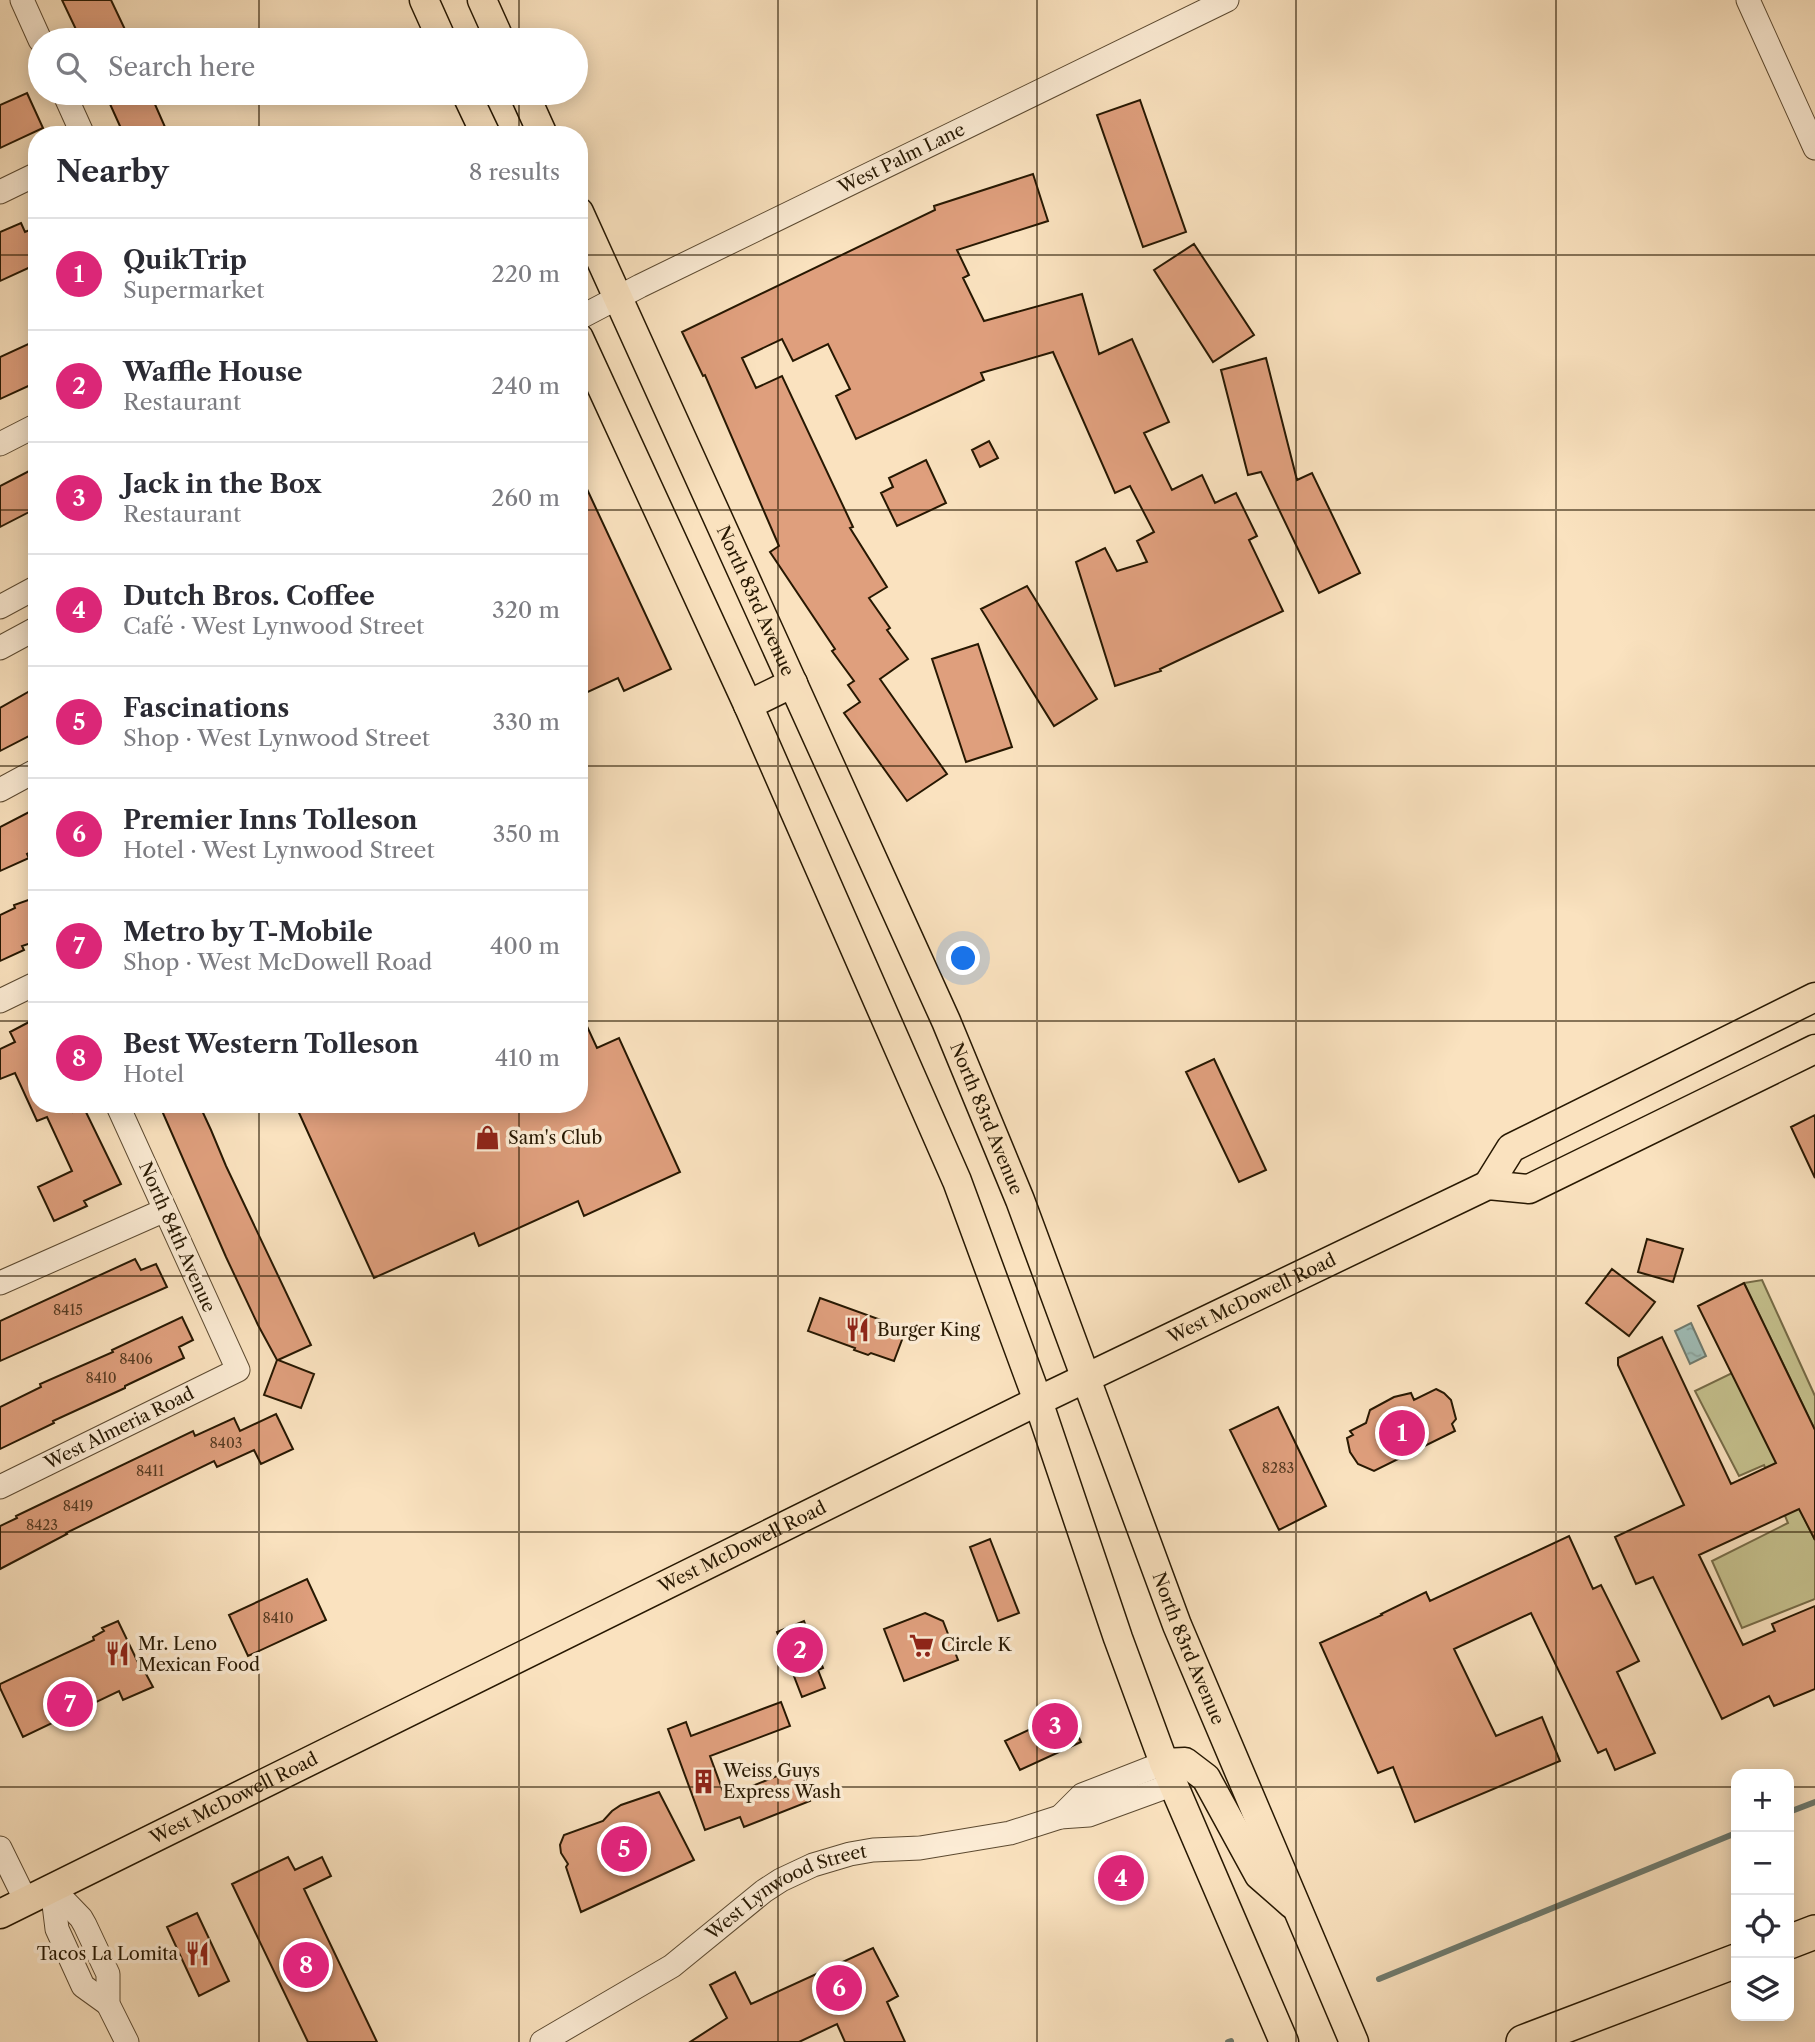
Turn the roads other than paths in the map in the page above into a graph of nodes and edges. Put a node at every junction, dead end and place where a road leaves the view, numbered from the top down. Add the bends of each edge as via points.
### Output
1 (22, 0) edge
2 (424, 0) edge
3 (482, 0) edge
4 (1227, 0) edge
5 (1748, 0) edge
6 (35, 28) edge
7 (437, 28) edge
8 (495, 28) edge
9 (69, 105) edge
10 (472, 105) edge
11 (529, 105) edge
12 (79, 126) edge
13 (482, 126) edge
14 (539, 126) edge
15 (1815, 148) edge
16 (28, 178) edge
17 (0, 192) edge
18 (588, 231) edge
19 (619, 297) junction
20 (588, 313) edge
21 (588, 358) edge
22 (28, 430) edge
23 (0, 444) edge
24 (28, 592) edge
25 (0, 607) edge
26 (28, 633) edge
27 (0, 648) edge
28 (793, 683) junction
29 (748, 705) junction
30 (28, 775) edge
31 (0, 790) edge
32 (28, 987) edge
33 (1815, 997) edge
34 (0, 1001) edge
35 (1815, 1049) edge
36 (121, 1113) edge
37 (1488, 1185) junction
38 (165, 1210) junction
39 (0, 1283) edge
40 (237, 1370) joint
41 (1086, 1377) junction
42 (1038, 1401) junction
43 (0, 1487) edge
44 (1169, 1774) junction
45 (0, 1848) edge
46 (52, 1888) junction
47 (26, 1901) junction
48 (1297, 1909) junction
49 (0, 1914) edge
50 (1815, 1932) edge
51 (1794, 1940) edge
52 (1731, 1963) edge
53 (1353, 2039) edge
54 (127, 2042) edge
55 (542, 2042) edge
56 (1284, 2042) edge
57 (1523, 2042) edge

1 - 6 street
2 - 7 main road
3 - 8 main road
4 - 19 street, West Palm Lane
5 - 15 street
9 - 12 street
10 - 13 main road
11 - 14 main road
16 - 17 street
18 - 19 main road, North 83rd Avenue
19 - 20 street, West Palm Lane
19 - 28 main road, North 83rd Avenue
21 - 29 main road
22 - 23 street
24 - 25 street
26 - 27 street
28 - 29 main road
28 - 41 main road, North 83rd Avenue via 941,1009
29 - 42 main road via 952,1169
30 - 31 street
32 - 34 street
33 - 37 main road via 1511,1148
35 - 37 main road via 1529,1189
36 - 38 street, North 84th Avenue
37 - 41 main road, West McDowell Road
38 - 39 street
38 - 40 street, North 84th Avenue
40 - 43 street, West Almeria Road
41 - 42 main road, West McDowell Road
41 - 48 main road, North 83rd Avenue via 1177,1625
42 - 44 main road
42 - 46 main road, West McDowell Road
44 - 48 main road via 1185,1762 1206,1778 1259,1875
44 - 55 street, West Lynwood Street via 1082,1795 1060,1817 1010,1833 920,1848 873,1850 813,1865 772,1885 672,1966
44 - 56 main road
45 - 47 street
46 - 47 main road, West McDowell Road
46 - 54 street via 85,1925 108,1974 108,2004
47 - 49 main road, West McDowell Road
48 - 53 main road, North 83rd Avenue
50 - 51 highway
52 - 57 highway

